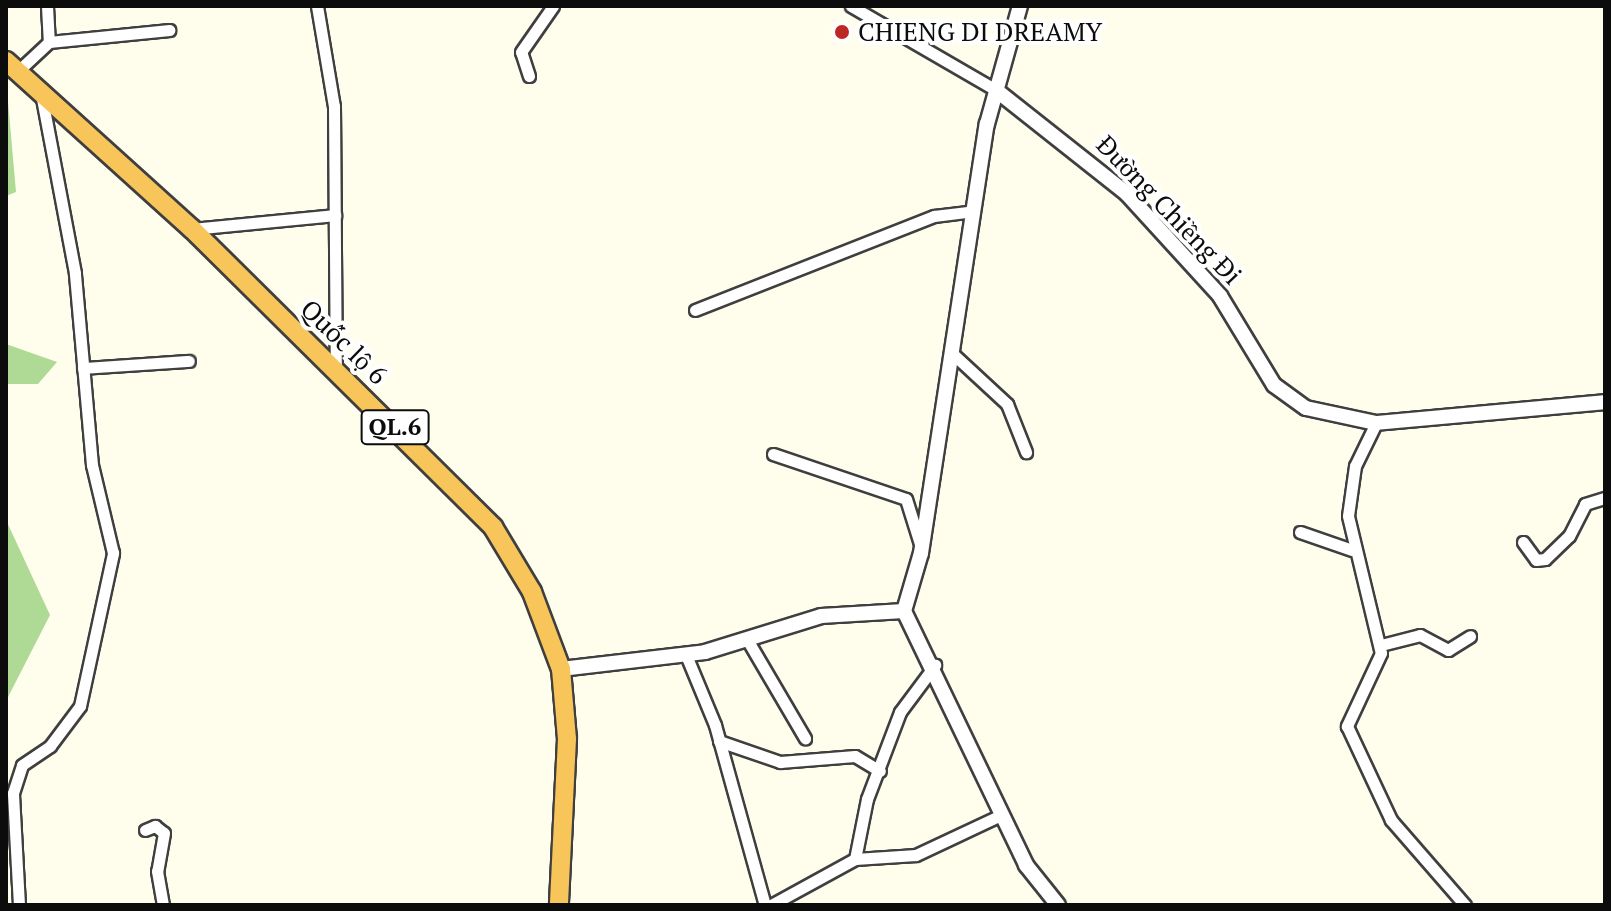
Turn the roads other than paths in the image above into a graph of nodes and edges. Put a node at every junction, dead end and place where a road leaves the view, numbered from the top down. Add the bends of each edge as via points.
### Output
1 (47, 6) edge
2 (317, 6) edge
3 (553, 6) edge
4 (851, 6) edge
5 (1020, 6) edge
6 (169, 30) dead end
7 (49, 42) junction
8 (13, 66) edge
9 (529, 76) dead end
10 (39, 86) junction
11 (996, 90) junction
12 (972, 211) junction
13 (335, 215) junction
14 (192, 229) junction
15 (695, 310) dead end
16 (953, 354) junction
17 (189, 361) dead end
18 (83, 368) junction
19 (336, 373) junction
20 (1605, 402) edge
21 (1376, 423) junction
22 (1026, 452) dead end
23 (773, 454) dead end
24 (1605, 498) edge
25 (1300, 532) dead end
26 (1523, 542) dead end
27 (1352, 550) junction
28 (921, 553) junction
29 (904, 611) junction
30 (1470, 636) dead end
31 (748, 641) junction
32 (1381, 645) junction
33 (686, 655) junction
34 (935, 665) junction
35 (561, 669) junction
36 (805, 738) dead end
37 (719, 741) junction
38 (880, 771) junction
39 (1001, 815) junction
40 (145, 830) dead end
41 (855, 859) junction
42 (19, 905) edge
43 (163, 905) edge
44 (559, 905) edge
45 (765, 905) edge
46 (771, 905) edge
47 (1058, 905) edge
48 (1465, 905) edge

1 - 7 street
2 - 13 street via 334,106
3 - 9 street via 521,52
4 - 11 street
5 - 11 street
6 - 7 street
7 - 8 street
8 - 10 highway, Quốc lộ 6 / QL.6
10 - 14 highway, Quốc lộ 6 / QL.6
10 - 18 street via 75,273
11 - 12 street
11 - 21 street, Đường Chiềng Đi via 1090,160 1172,241 1238,319 1282,394 1320,413
12 - 15 street via 934,216
12 - 16 street
13 - 14 street
13 - 19 street
14 - 19 highway, Quốc lộ 6 / QL.6
16 - 22 street via 1007,404
16 - 28 street
17 - 18 street
18 - 42 street via 92,465 113,553 80,706 50,746 22,765 13,793
19 - 35 highway, Quốc lộ 6 / QL.6 via 493,527 532,592
20 - 21 street, Đường Chiềng Đi
21 - 27 street via 1352,475
23 - 28 street via 910,502
24 - 26 street via 1585,504 1569,536 1545,559 1536,560
25 - 27 street
27 - 32 street
28 - 29 street
29 - 31 street via 821,616
29 - 34 street
30 - 32 street via 1448,650 1420,635
31 - 33 street
31 - 36 street
32 - 48 street via 1379,668 1349,707 1347,726 1391,820
33 - 35 street
33 - 37 street
34 - 38 street via 902,706
34 - 39 street
35 - 44 highway, Quốc lộ 6 / QL.6 via 567,739
37 - 38 street via 780,762 855,756
37 - 45 street
38 - 41 street
39 - 41 street via 916,855
39 - 47 street
40 - 43 street via 164,833 157,871
41 - 46 street

